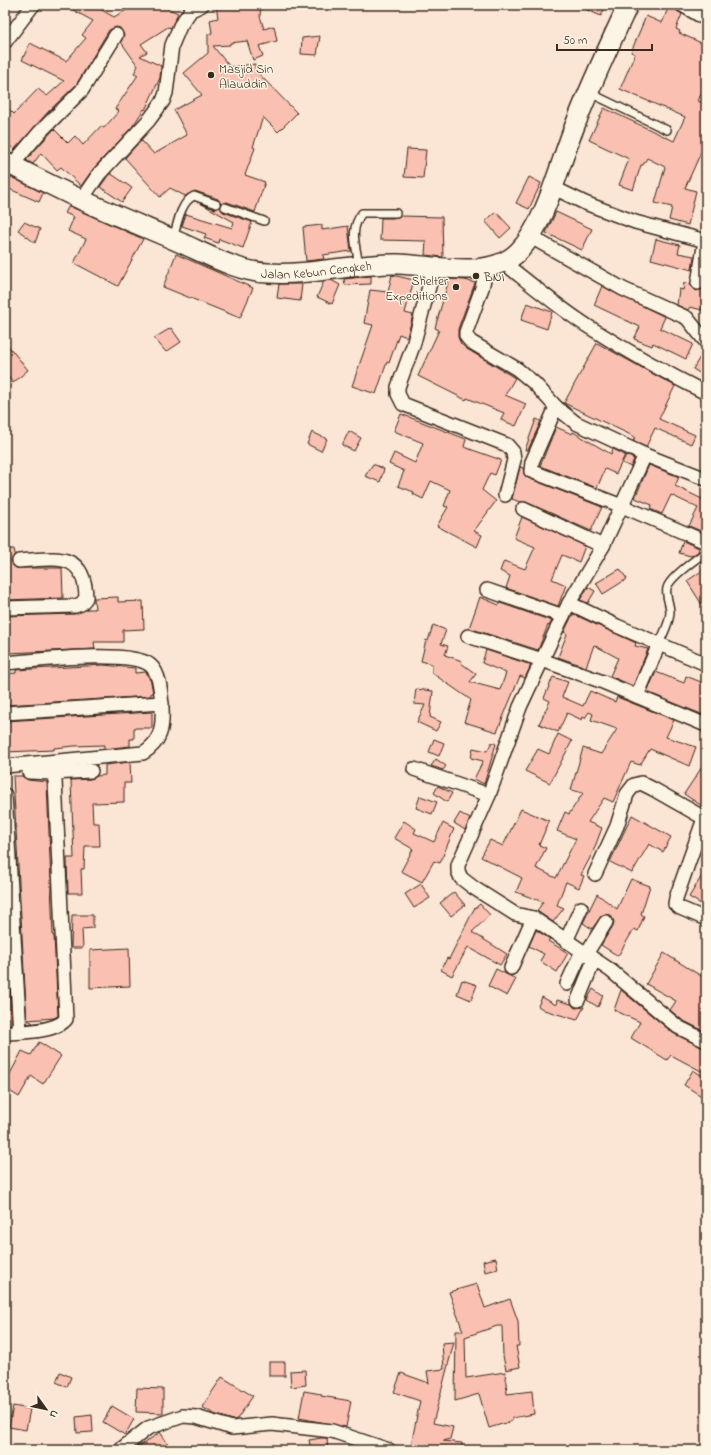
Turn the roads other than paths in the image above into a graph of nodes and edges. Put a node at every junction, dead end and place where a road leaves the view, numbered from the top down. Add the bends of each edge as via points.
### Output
1 (33, 5) edge
2 (202, 5) edge
3 (628, 5) edge
4 (682, 5) edge
5 (706, 19) edge
6 (116, 35) dead end
7 (6, 39) edge
8 (588, 92) junction
9 (667, 130) dead end
10 (8, 164) edge
11 (552, 187) junction
12 (81, 200) junction
13 (216, 204) dead end
14 (225, 207) dead end
15 (396, 212) dead end
16 (264, 221) dead end
17 (531, 237) junction
18 (173, 239) junction
19 (706, 241) edge
20 (359, 265) junction
21 (495, 265) junction
22 (434, 268) junction
23 (698, 283) dead end
24 (706, 342) edge
25 (706, 393) edge
26 (556, 407) junction
27 (645, 455) junction
28 (706, 479) edge
29 (505, 495) dead end
30 (622, 506) junction
31 (523, 509) dead end
32 (706, 542) edge
33 (603, 546) junction
34 (706, 552) edge
35 (19, 561) dead end
36 (487, 590) dead end
37 (569, 603) junction
38 (5, 608) edge
39 (563, 616) junction
40 (468, 636) dead end
41 (659, 644) junction
42 (542, 660) junction
43 (5, 663) edge
44 (706, 664) edge
45 (637, 696) junction
46 (162, 703) junction
47 (5, 713) edge
48 (706, 725) edge
49 (5, 766) edge
50 (414, 769) dead end
51 (91, 771) dead end
52 (5, 772) edge
53 (54, 777) junction
54 (5, 795) edge
55 (489, 795) junction
56 (705, 815) edge
57 (595, 874) dead end
58 (581, 908) dead end
59 (533, 918) junction
60 (706, 919) edge
61 (606, 922) dead end
62 (566, 941) junction
63 (587, 955) junction
64 (511, 968) dead end
65 (567, 984) dead end
66 (578, 1000) dead end
67 (20, 1032) junction
68 (5, 1033) edge
69 (706, 1041) edge
70 (120, 1450) edge
71 (389, 1450) edge

1 - 7 street
2 - 12 street via 191,10 180,26 172,45 163,102 99,174
3 - 8 street
4 - 5 street
6 - 10 street via 82,90
8 - 9 lane
8 - 11 street
10 - 12 street, Jalan Kebun Cengkeh
11 - 17 street
11 - 19 street via 634,222
12 - 18 street, Jalan Kebun Cengkeh
13 - 18 lane via 194,196 188,198
14 - 16 lane
15 - 20 lane via 362,214 356,222 354,228
17 - 21 street via 518,252
17 - 24 street via 623,290 687,318
18 - 20 street, Jalan Kebun Cengkeh via 241,268 267,273 306,272
19 - 23 street
20 - 22 street, Jalan Kebun Cengkeh via 400,264
21 - 22 street, Jalan Kebun Cengkeh
21 - 25 street via 589,327
21 - 26 street via 482,288 466,336 471,342 517,369
22 - 29 street via 398,394 403,404 507,445 513,452 514,460
26 - 27 street via 576,422
26 - 30 street via 532,462 531,471
27 - 28 street
27 - 30 street
30 - 32 street
30 - 33 street
31 - 33 street
33 - 37 street
34 - 41 lane via 668,584 666,590 670,619
35 - 38 street via 56,559 74,564 83,574 86,598 75,606
36 - 39 street
37 - 39 street
37 - 41 street
39 - 42 street
40 - 42 street
41 - 44 street
41 - 45 street
42 - 45 street
42 - 55 street via 520,707
43 - 46 street via 103,657 142,660 151,666 157,675
45 - 48 street
46 - 47 street
46 - 49 street via 163,726 160,734 143,753
50 - 55 street
51 - 53 street
52 - 53 street via 46,771
53 - 67 street via 66,1019 62,1024 52,1027
54 - 67 street
55 - 59 street via 458,865 458,872 461,878 515,914
56 - 57 street via 653,788 641,784 634,785 627,794 617,826
56 - 60 street via 676,904 683,910
58 - 62 street
59 - 62 street
59 - 64 street
61 - 63 street
62 - 63 street
63 - 65 street
63 - 66 street
63 - 69 street via 610,970 678,1026
67 - 68 street
70 - 71 street via 148,1428 183,1416 232,1428 272,1424 332,1431

